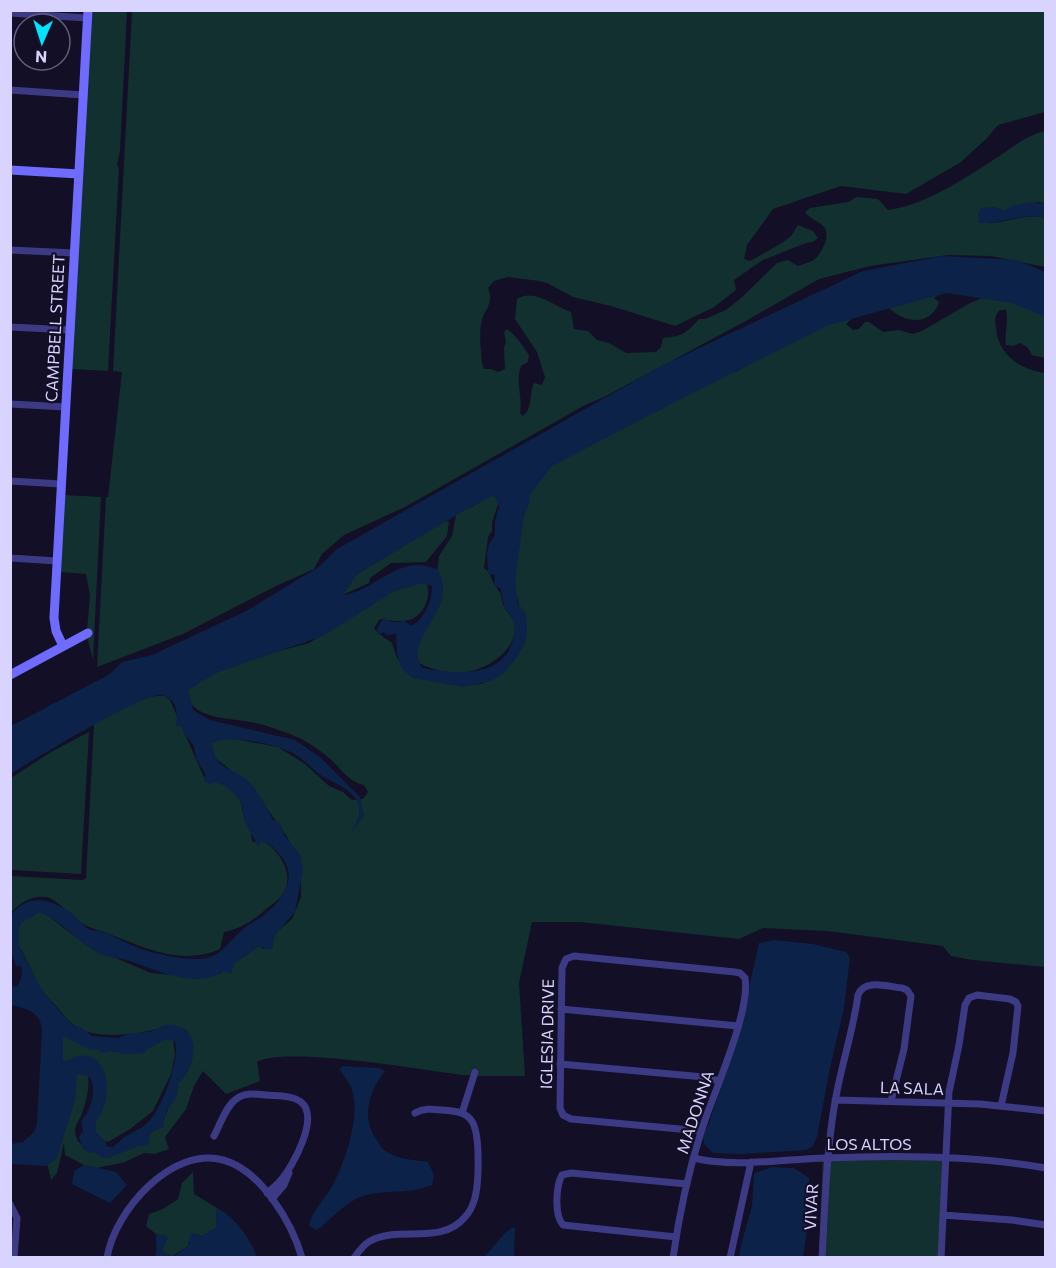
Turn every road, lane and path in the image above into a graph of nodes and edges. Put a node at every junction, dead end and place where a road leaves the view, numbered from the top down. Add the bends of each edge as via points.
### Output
1 (10, 13) edge
2 (88, 14) edge
3 (10, 90) edge
4 (83, 94) junction
5 (10, 170) edge
6 (79, 174) junction
7 (10, 250) edge
8 (74, 254) junction
9 (10, 327) edge
10 (70, 330) junction
11 (10, 404) edge
12 (66, 407) junction
13 (10, 481) edge
14 (61, 484) junction
15 (10, 558) edge
16 (57, 561) junction
17 (88, 633) dead end
18 (63, 646) junction
19 (10, 675) edge
20 (744, 977) joint
21 (561, 1010) junction
22 (738, 1026) junction
23 (561, 1064) junction
24 (476, 1072) dead end
25 (719, 1081) junction
26 (835, 1100) junction
27 (891, 1101) junction
28 (949, 1103) junction
29 (1001, 1106) junction
30 (1046, 1111) edge
31 (415, 1113) dead end
32 (462, 1113) junction
33 (701, 1131) junction
34 (214, 1136) dead end
35 (693, 1158) junction
36 (828, 1158) junction
37 (946, 1159) junction
38 (751, 1162) junction
39 (290, 1168) junction
40 (1046, 1168) edge
41 (687, 1184) junction
42 (267, 1192) junction
43 (272, 1199) junction
44 (10, 1204) edge
45 (943, 1215) junction
46 (1046, 1225) edge
47 (676, 1237) junction
48 (14, 1257) edge
49 (107, 1257) edge
50 (302, 1257) edge
51 (354, 1257) edge
52 (673, 1257) edge
53 (730, 1257) edge
54 (822, 1257) edge
55 (941, 1257) edge

1 - 2 street
2 - 4 street, CAMPBELL STREET
3 - 4 street
4 - 6 street, CAMPBELL STREET
5 - 6 street
6 - 8 street, CAMPBELL STREET
7 - 8 street
8 - 10 street, CAMPBELL STREET
9 - 10 street
10 - 12 street, CAMPBELL STREET
11 - 12 street
12 - 14 street, CAMPBELL STREET
13 - 14 street
14 - 16 street, CAMPBELL STREET
15 - 16 street
16 - 18 street, CAMPBELL STREET via 55,625
17 - 18 street
18 - 19 street
20 - 21 street, IGLESIA DRIVE via 735,972 572,957 562,967
20 - 22 street, MADONNA
21 - 22 street
21 - 23 street, IGLESIA DRIVE
22 - 25 street, MADONNA
23 - 25 street
23 - 33 street, IGLESIA DRIVE via 560,1108 567,1118
24 - 32 street
25 - 33 street, MADONNA
26 - 27 street, LA SALA
26 - 27 street via 859,993 862,987 870,985 903,988 911,996
26 - 36 street
27 - 28 street, LA SALA
28 - 29 street, LA SALA
28 - 29 street via 965,1005 977,995 1010,999 1018,1006
28 - 37 street
29 - 30 street, LA SALA
31 - 32 street via 425,1109
32 - 51 street via 474,1125 477,1138 476,1194 467,1215 441,1232 373,1239
33 - 35 street, MADONNA
34 - 39 street via 231,1104 242,1095 298,1100 307,1109 309,1120
35 - 38 street, LOS ALTOS via 719,1163
35 - 41 street, MADONNA
36 - 37 street, LOS ALTOS
36 - 38 street, LOS ALTOS
36 - 54 street, VIVAR
37 - 40 street, LOS ALTOS
37 - 45 street
38 - 53 street
39 - 42 street
39 - 43 street via 285,1184
41 - 47 street, MADONNA
41 - 47 street via 571,1173 562,1175 559,1183 558,1215 563,1224
42 - 43 street
42 - 49 street via 224,1160 187,1163 152,1183 130,1205 115,1229
43 - 50 street via 290,1226
44 - 48 street via 16,1218
45 - 46 street
45 - 55 street
47 - 52 street, MADONNA

